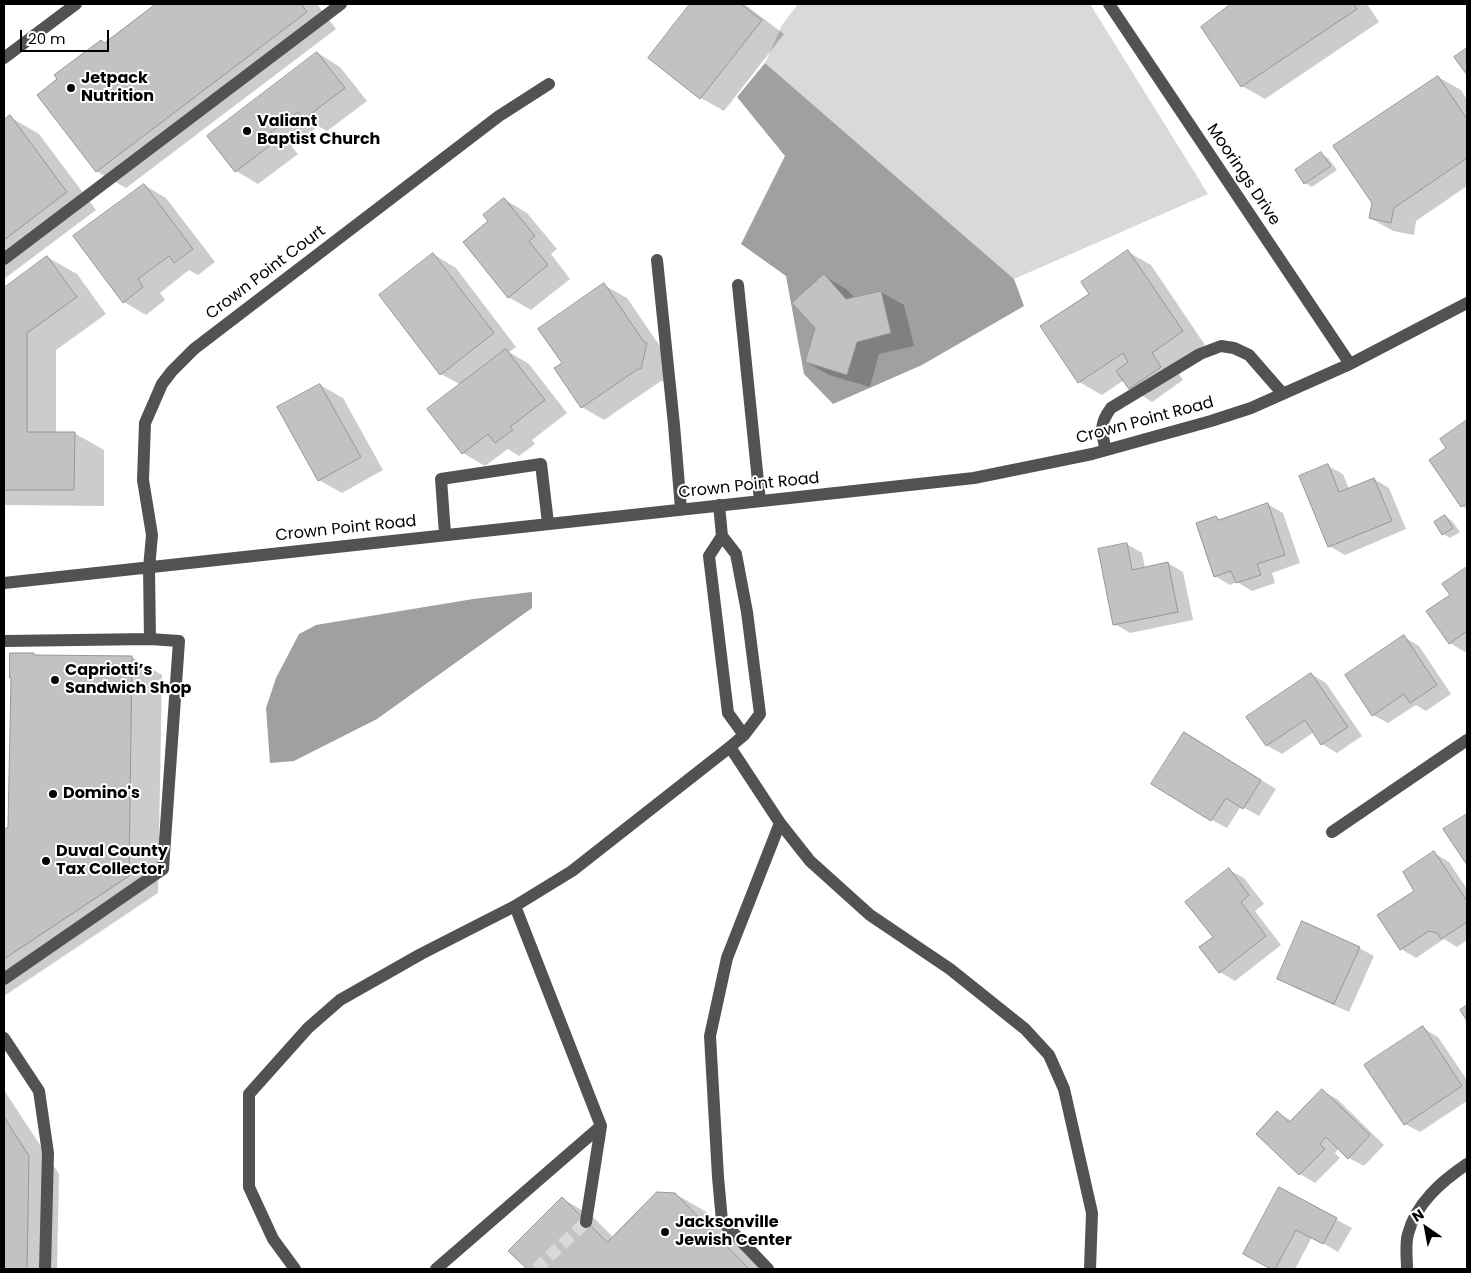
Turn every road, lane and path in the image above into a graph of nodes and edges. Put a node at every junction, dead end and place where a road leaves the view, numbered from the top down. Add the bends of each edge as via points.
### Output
1 (76, 4) edge
2 (342, 4) edge
3 (1109, 4) edge
4 (4, 58) edge
5 (549, 84) dead end
6 (4, 259) edge
7 (657, 260) dead end
8 (738, 285) dead end
9 (1467, 303) edge
10 (1350, 364) junction
11 (1283, 394) junction
12 (1106, 450) junction
13 (760, 501) junction
14 (719, 505) junction
15 (681, 509) junction
16 (548, 523) junction
17 (445, 534) junction
18 (722, 536) junction
19 (149, 568) junction
20 (4, 583) edge
21 (150, 639) junction
22 (4, 641) edge
23 (744, 735) junction
24 (1467, 740) edge
25 (730, 747) junction
26 (780, 823) junction
27 (1332, 832) dead end
28 (515, 906) junction
29 (4, 979) edge
30 (4, 1038) edge
31 (601, 1126) junction
32 (1467, 1164) edge
33 (586, 1222) tunnel mouth
34 (45, 1269) edge
35 (295, 1269) edge
36 (436, 1269) edge
37 (768, 1269) edge
38 (1090, 1269) edge
39 (1407, 1269) edge

1 - 4 street
2 - 6 street
3 - 10 street, Moorings Drive
5 - 19 street, Crown Point Court via 499,116 194,349 172,371 162,384 146,423 143,480 152,535
7 - 15 street
8 - 13 street
9 - 10 street, Crown Point Road
10 - 11 street, Crown Point Road
11 - 12 street, Crown Point Road via 1211,421
11 - 12 street via 1249,355 1220,346 1200,354 1111,408 1104,416 1101,431
12 - 13 street, Crown Point Road via 974,478
13 - 14 street, Crown Point Road
14 - 15 street, Crown Point Road
14 - 18 street
15 - 16 street, Crown Point Road
16 - 17 street, Crown Point Road
16 - 17 street via 541,464 441,479
17 - 19 street, Crown Point Road
18 - 23 street via 709,556 728,713
18 - 23 street via 736,554 760,714
19 - 20 street, Crown Point Road
19 - 21 street, Crown Point Court
21 - 22 street
21 - 29 street via 179,641 163,869
23 - 25 street
24 - 27 street
25 - 26 street
25 - 28 street via 572,872
26 - 37 street via 727,958 710,1036 722,1221
26 - 38 street via 810,861 870,915 950,969 1025,1029 1049,1055 1064,1089 1092,1213
28 - 31 street
28 - 35 street via 340,1000 308,1028 249,1094 249,1187 273,1239
30 - 34 street via 39,1091 48,1153
31 - 33 street
31 - 36 street
32 - 39 street via 1448,1176 1423,1202 1408,1235

